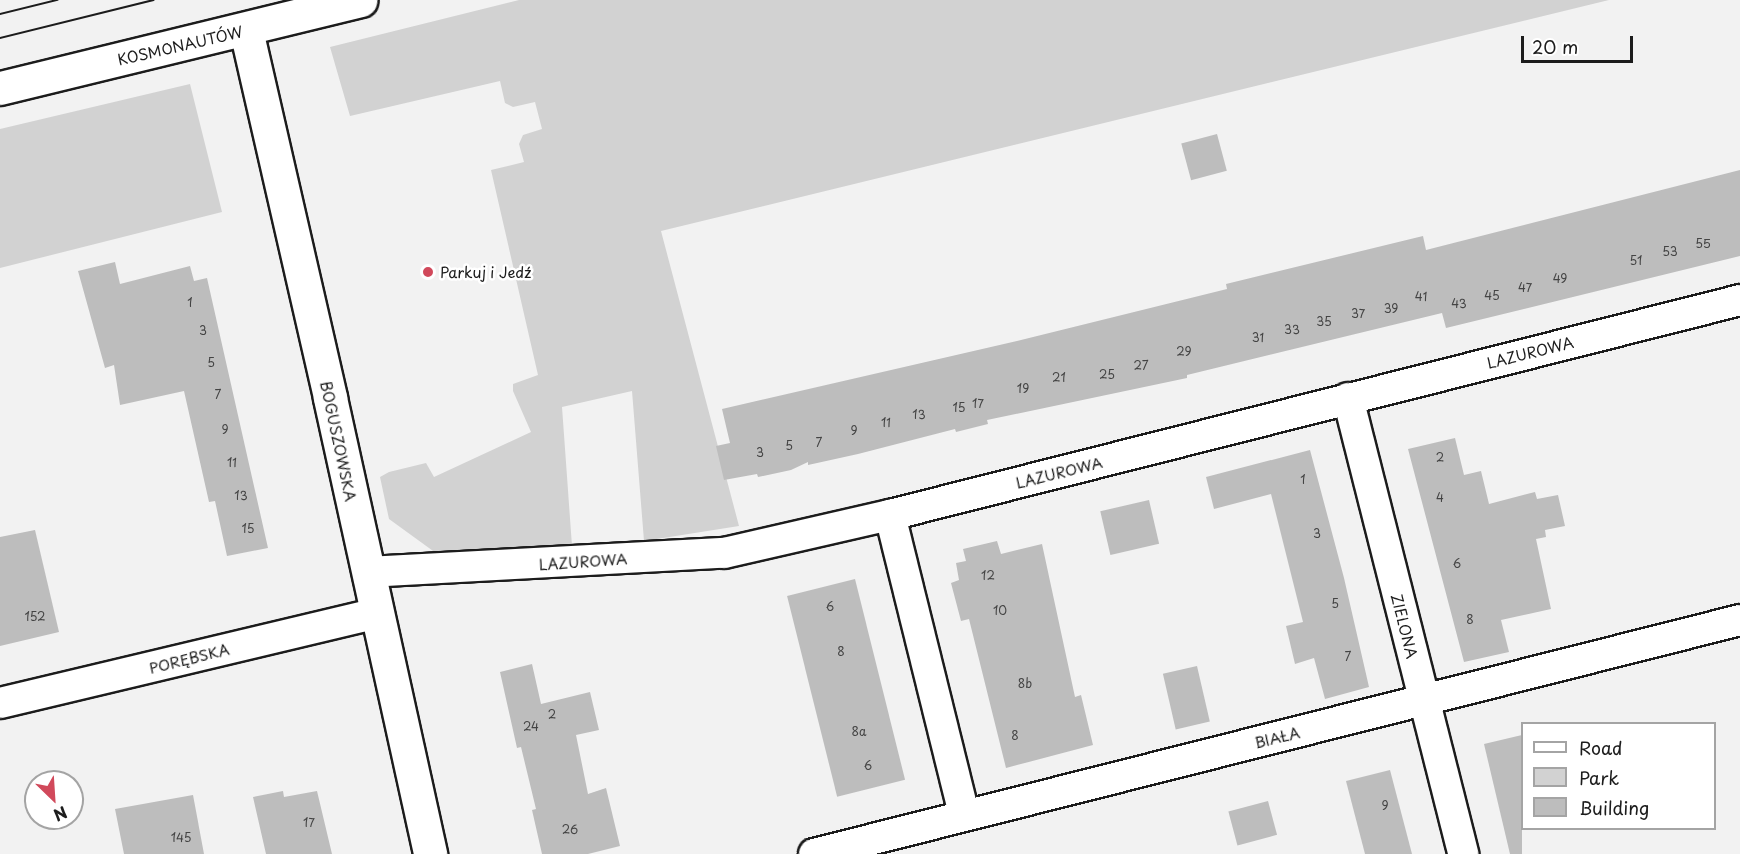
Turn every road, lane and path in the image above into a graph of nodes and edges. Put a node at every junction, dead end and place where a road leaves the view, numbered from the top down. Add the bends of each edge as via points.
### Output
1 (360, 0) edge
2 (246, 30) junction
3 (0, 88) edge
4 (1740, 300) edge
5 (1348, 398) junction
6 (890, 515) junction
7 (368, 573) junction
8 (378, 613) junction
9 (1740, 620) edge
10 (1424, 700) junction
11 (0, 703) edge
12 (964, 814) junction
13 (430, 854) edge
14 (814, 854) edge
15 (1463, 854) edge

1 - 2 street, KOSMONAUTÓW
2 - 3 street, KOSMONAUTÓW
2 - 7 street, BOGUSZOWSKA
4 - 5 street, LAZUROWA
5 - 6 street, LAZUROWA
5 - 10 street, ZIELONA
6 - 7 street, LAZUROWA via 724,553
6 - 12 street
7 - 8 street, BOGUSZOWSKA
8 - 11 street, PORĘBSKA
8 - 13 street, BOGUSZOWSKA
9 - 10 street, BIAŁA
10 - 12 street, BIAŁA
10 - 15 street, ZIELONA
12 - 14 street, BIAŁA

